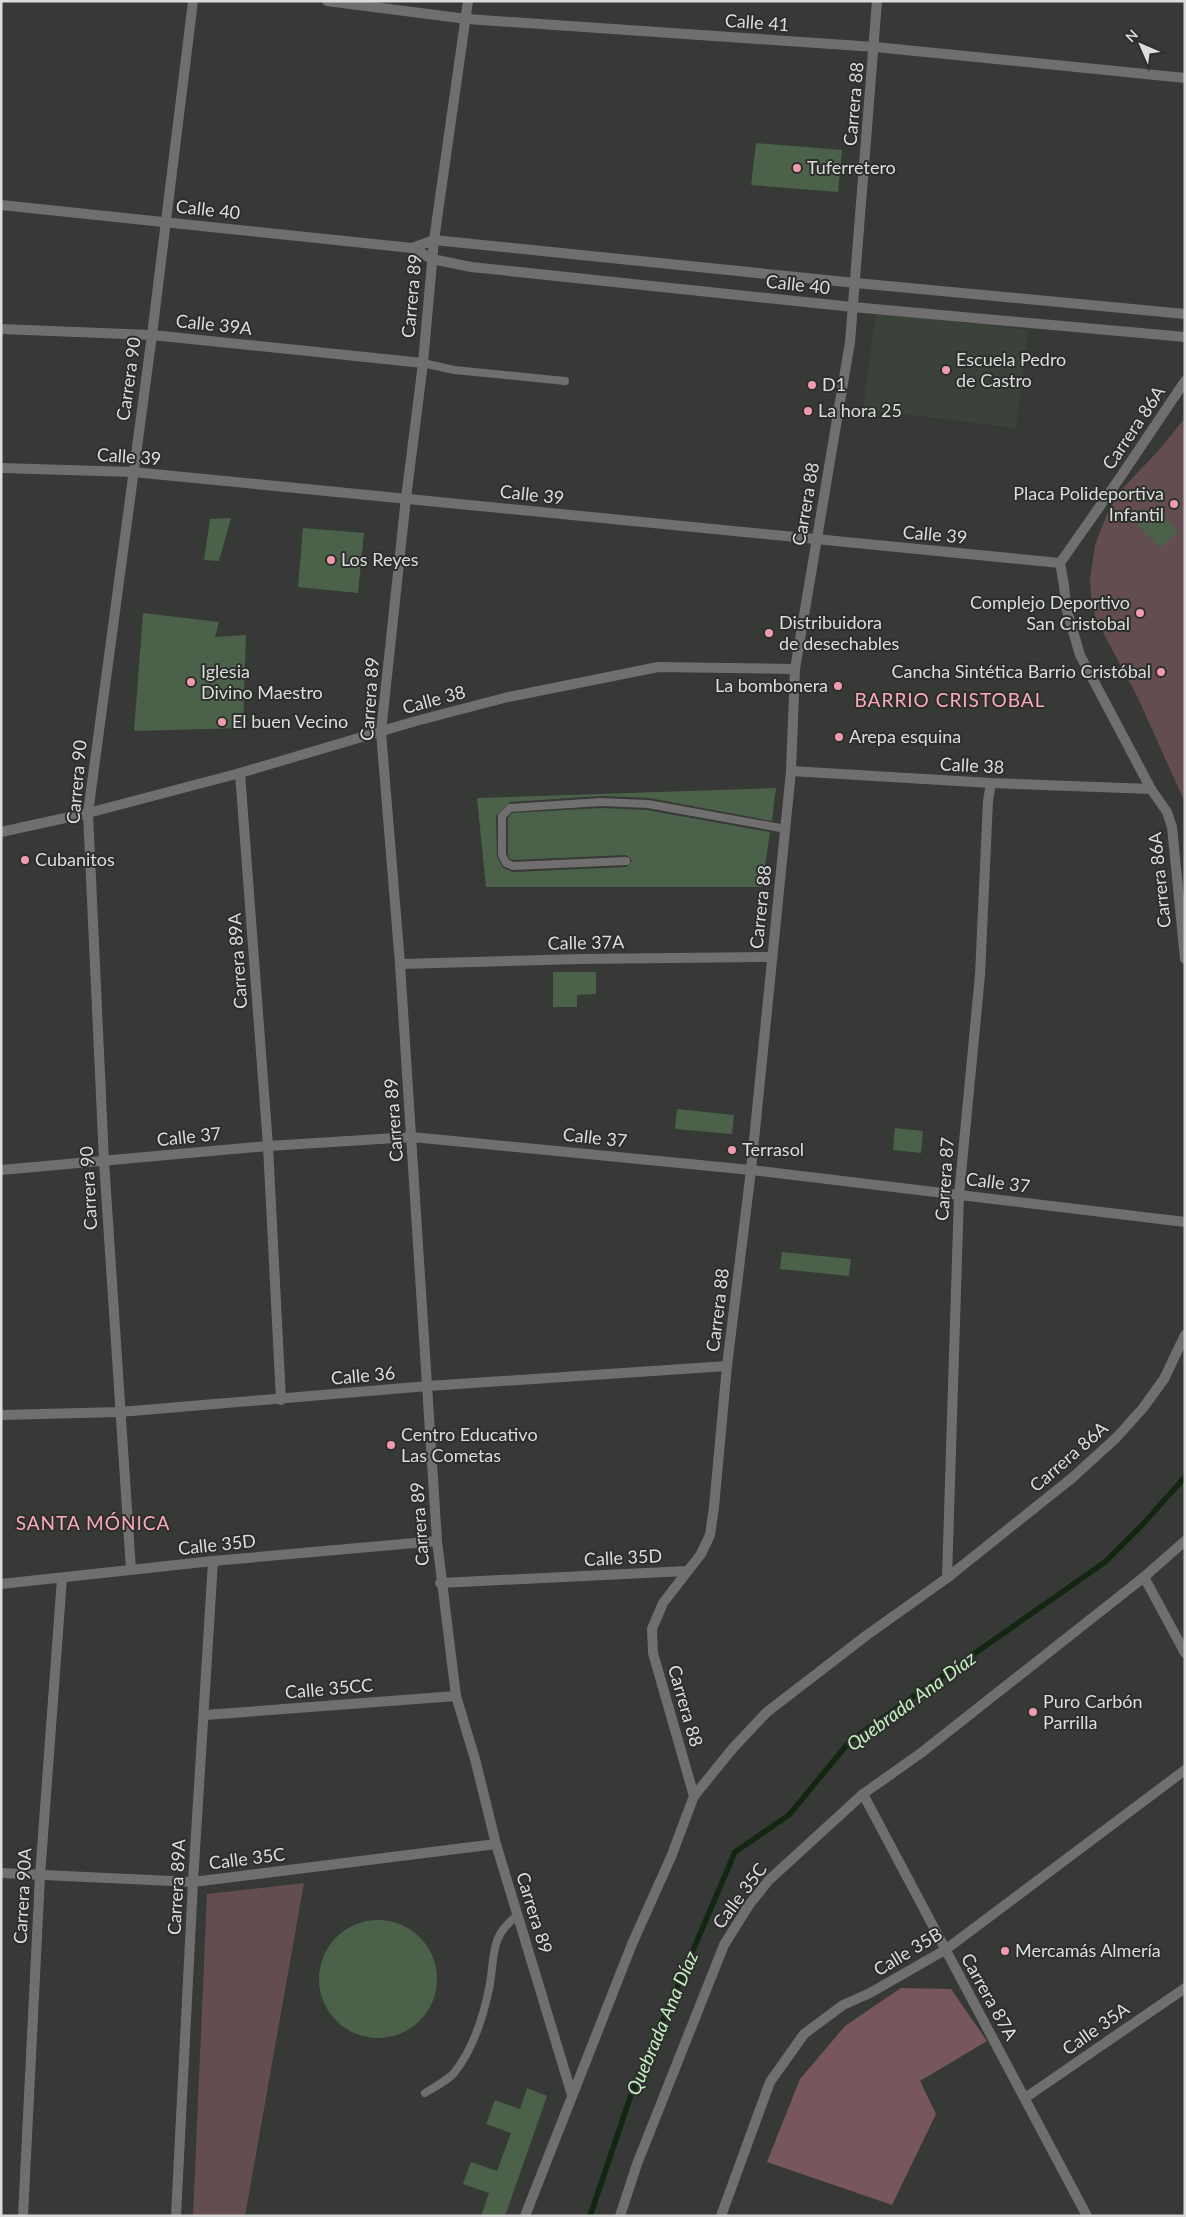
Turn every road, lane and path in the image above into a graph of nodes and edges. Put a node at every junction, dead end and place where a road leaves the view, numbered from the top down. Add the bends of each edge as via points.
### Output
1 (193, 1) edge
2 (327, 1) edge
3 (468, 1) edge
4 (877, 1) edge
5 (467, 19) junction
6 (875, 47) junction
7 (1185, 78) edge
8 (1, 205) edge
9 (166, 222) junction
10 (434, 240) junction
11 (412, 248) junction
12 (432, 259) junction
13 (856, 283) junction
14 (853, 307) junction
15 (1185, 314) edge
16 (1, 329) edge
17 (152, 335) junction
18 (1185, 337) edge
19 (423, 362) junction
20 (565, 381) dead end
21 (1185, 381) edge
22 (1, 468) edge
23 (133, 472) junction
24 (406, 498) junction
25 (816, 540) junction
26 (1060, 563) junction
27 (795, 669) junction
28 (381, 732) junction
29 (791, 771) junction
30 (240, 773) junction
31 (991, 783) junction
32 (1151, 789) junction
33 (88, 813) junction
34 (786, 828) junction
35 (1, 832) edge
36 (626, 861) dead end
37 (772, 957) junction
38 (1185, 959) edge
39 (400, 964) junction
40 (412, 1137) junction
41 (268, 1146) junction
42 (104, 1161) junction
43 (1, 1170) edge
44 (752, 1170) junction
45 (959, 1195) junction
46 (1185, 1222) edge
47 (1185, 1336) edge
48 (727, 1366) junction
49 (428, 1386) junction
50 (281, 1400) junction
51 (120, 1412) junction
52 (1, 1415) edge
53 (1185, 1541) edge
54 (436, 1542) junction
55 (213, 1561) junction
56 (131, 1570) junction
57 (687, 1571) junction
58 (1144, 1577) junction
59 (62, 1578) junction
60 (947, 1578) junction
61 (440, 1583) junction
62 (1, 1584) edge
63 (1185, 1653) edge
64 (456, 1696) junction
65 (205, 1715) junction
66 (1185, 1770) edge
67 (864, 1794) junction
68 (694, 1796) junction
69 (496, 1844) junction
70 (1, 1873) edge
71 (40, 1876) junction
72 (193, 1882) junction
73 (518, 1915) junction
74 (945, 1950) junction
75 (1185, 1988) edge
76 (425, 2093) dead end
77 (572, 2095) junction
78 (1025, 2098) junction
79 (23, 2216) edge
80 (176, 2216) edge
81 (525, 2216) edge
82 (620, 2216) edge
83 (721, 2216) edge
84 (1087, 2216) edge

1 - 9 street, Carrera 90
2 - 5 street, Calle 41
3 - 5 street, Carrera 89
4 - 6 street, Carrera 88
5 - 6 street, Calle 41
5 - 10 street, Carrera 89
6 - 7 street, Calle 41
6 - 13 street, Carrera 88
8 - 9 street, Calle 40
9 - 11 street, Calle 40
9 - 17 street, Carrera 90
10 - 11 street, Calle 40
10 - 12 street, Carrera 89
10 - 13 street, Calle 40
11 - 12 street, Calle 40
12 - 14 street, Calle 40 via 481,268
12 - 19 street, Carrera 89
13 - 14 street, Carrera 88
13 - 15 street, Calle 40
14 - 18 street, Calle 40
14 - 25 street, Carrera 88 via 850,342
16 - 17 street, Calle 39A
17 - 19 street, Calle 39A
17 - 23 street, Carrera 90
19 - 20 lane via 454,370
19 - 24 street, Carrera 89
21 - 26 street, Carrera 86A
22 - 23 street, Calle 39
23 - 24 street, Calle 39
23 - 33 street, Carrera 90
24 - 25 street, Calle 39
24 - 28 street, Carrera 89
25 - 26 street, Calle 39
25 - 27 street, Carrera 88
26 - 32 street, Carrera 86A via 1066,607 1080,655
27 - 28 street, Calle 38 via 658,667 508,698
27 - 29 street, Carrera 88
28 - 30 street, Calle 38
28 - 39 street, Carrera 89
29 - 31 street, Calle 38
29 - 34 street, Carrera 88
30 - 33 street, Calle 38
30 - 41 street, Carrera 89A
31 - 32 street, Calle 38
31 - 45 street, Carrera 87 via 980,975
32 - 38 street, Carrera 86A via 1167,812 1172,827
33 - 35 street, Calle 38
33 - 42 street, Carrera 90
34 - 36 lane via 648,804 601,802 510,808 502,816 502,855 506,863 513,866
34 - 37 street, Carrera 88
37 - 39 street, Calle 37A
37 - 44 street, Carrera 88
39 - 40 street, Carrera 89
40 - 41 street, Calle 37
40 - 44 street, Calle 37
40 - 49 street, Carrera 89
41 - 42 street, Calle 37
41 - 50 street, Carrera 89A
42 - 43 street, Calle 37
42 - 51 street, Carrera 90
44 - 45 street, Calle 37
44 - 48 street, Carrera 88
45 - 46 street, Calle 37
45 - 60 street, Carrera 87
47 - 60 street, Carrera 86A via 1164,1379 1116,1438 1072,1478
48 - 49 street, Calle 36
48 - 57 street, Carrera 88 via 710,1535 701,1554
49 - 50 street, Calle 36
49 - 54 street, Carrera 89
50 - 51 street, Calle 36
51 - 52 street, Calle 36
51 - 56 street, Carrera 90
53 - 58 street
54 - 55 street, Calle 35D
54 - 61 street, Carrera 89
55 - 56 street, Calle 35D
55 - 65 street, Carrera 89A
56 - 59 street, Calle 35D
57 - 61 street, Calle 35D
57 - 68 street, Carrera 88 via 663,1603 652,1628 653,1653
58 - 63 street
58 - 67 street, Calle 35C
59 - 62 street, Calle 35D
59 - 71 street, Carrera 90A
60 - 68 street via 767,1712
61 - 64 street, Carrera 89
64 - 65 street, Calle 35CC
64 - 69 street, Carrera 89
65 - 72 street, Carrera 89A
66 - 74 street, Calle 35B
67 - 74 street, Carrera 87A
67 - 82 street, Calle 35C via 769,1880 724,1945 637,2164
68 - 77 street
69 - 72 street, Calle 35C
69 - 73 street, Carrera 89
70 - 71 street, Calle 35C
71 - 72 street, Calle 35C
71 - 79 street, Carrera 90A
72 - 80 street, Carrera 89A
73 - 76 lane via 505,1925 497,1939 476,2038 453,2074
73 - 77 street, Carrera 89
74 - 78 street, Carrera 87A
74 - 83 street, Calle 35B via 843,2005 804,2034 770,2082
75 - 78 street, Calle 35A
77 - 81 street
78 - 84 street, Carrera 87A

